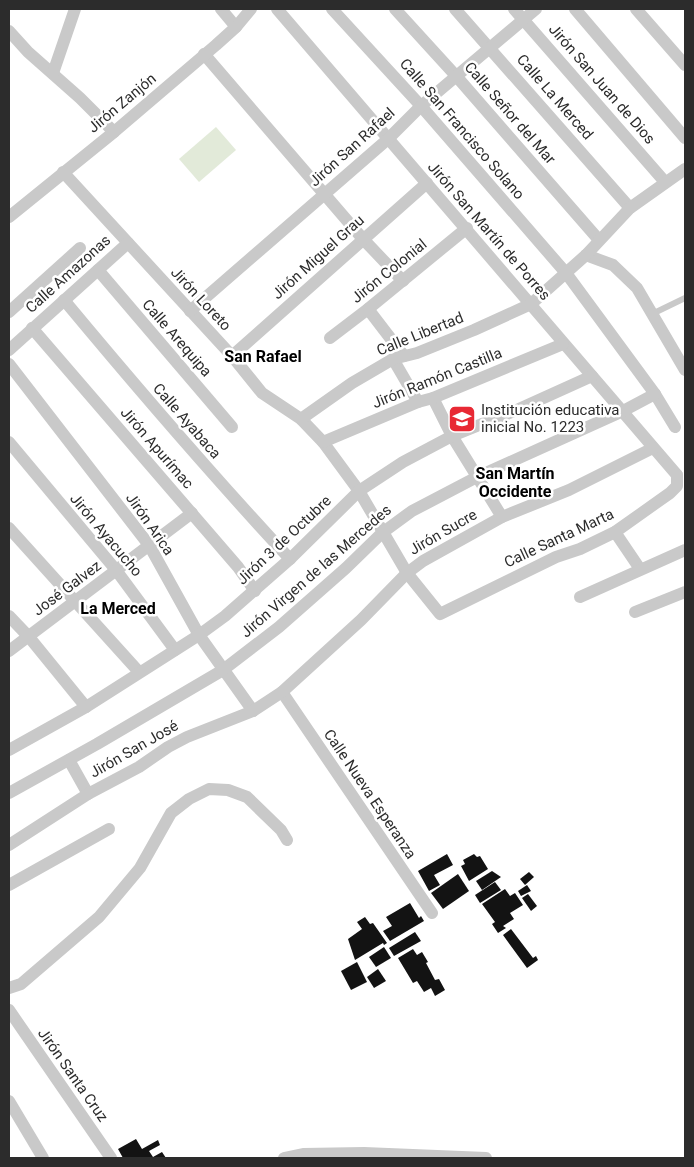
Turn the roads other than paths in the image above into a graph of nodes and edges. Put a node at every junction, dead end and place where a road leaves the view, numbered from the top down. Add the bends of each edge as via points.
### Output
1 (74, 9) edge
2 (221, 9) edge
3 (251, 9) edge
4 (277, 9) edge
5 (332, 9) edge
6 (395, 9) edge
7 (455, 9) edge
8 (514, 9) edge
9 (536, 9) edge
10 (575, 9) edge
11 (636, 9) edge
12 (523, 20) junction
13 (236, 26) junction
14 (9, 31) edge
15 (490, 48) junction
16 (204, 54) junction
17 (685, 65) edge
18 (53, 73) junction
19 (457, 77) junction
20 (421, 106) junction
21 (114, 132) junction
22 (685, 138) edge
23 (388, 139) junction
24 (685, 169) edge
25 (63, 172) junction
26 (665, 182) junction
27 (427, 183) junction
28 (324, 194) junction
29 (9, 202) edge
30 (22, 205) junction
31 (630, 208) junction
32 (9, 217) edge
33 (467, 228) junction
34 (363, 239) junction
35 (599, 240) junction
36 (128, 243) junction
37 (80, 248) dead end
38 (586, 255) junction
39 (98, 270) junction
40 (566, 273) junction
41 (403, 281) junction
42 (685, 298) edge
43 (64, 300) junction
44 (531, 304) junction
45 (368, 309) junction
46 (190, 311) junction
47 (9, 312) edge
48 (652, 314) junction
49 (32, 328) junction
50 (330, 338) dead end
51 (563, 344) junction
52 (9, 350) edge
53 (232, 356) junction
54 (398, 358) junction
55 (9, 364) edge
56 (685, 370) edge
57 (592, 376) junction
58 (655, 394) junction
59 (433, 398) junction
60 (418, 402) junction
61 (623, 411) junction
62 (301, 419) junction
63 (232, 427) dead end
64 (675, 427) dead end
65 (452, 436) junction
66 (9, 442) edge
67 (322, 442) junction
68 (653, 448) junction
69 (681, 471) edge
70 (478, 477) junction
71 (359, 491) junction
72 (192, 513) junction
73 (502, 517) junction
74 (9, 528) edge
75 (616, 532) junction
76 (382, 533) junction
77 (149, 546) junction
78 (685, 550) edge
79 (290, 559) junction
80 (640, 569) junction
81 (116, 570) junction
82 (406, 573) junction
83 (255, 591) junction
84 (685, 592) edge
85 (580, 597) dead end
86 (74, 601) junction
87 (635, 612) dead end
88 (440, 614) joint
89 (9, 616) edge
90 (199, 635) junction
91 (29, 637) junction
92 (175, 650) junction
93 (9, 651) edge
94 (223, 670) junction
95 (139, 672) junction
96 (282, 692) junction
97 (86, 707) junction
98 (253, 711) junction
99 (9, 750) edge
100 (69, 760) junction
101 (9, 793) edge
102 (88, 794) junction
103 (109, 830) dead end
104 (287, 840) dead end
105 (9, 845) edge
106 (9, 886) edge
107 (432, 913) dead end
108 (9, 988) edge
109 (9, 1010) edge
110 (9, 1100) edge
111 (14, 1121) edge
112 (43, 1158) edge
113 (112, 1158) edge
114 (284, 1158) edge
115 (486, 1158) edge

1 - 18 street
2 - 13 street
3 - 13 street, Jirón Zanjón
4 - 23 street, Jirón San Martín de Porres
5 - 20 street, Calle San Francisco Solano
6 - 19 street, Calle Señor del Mar
7 - 15 street, Calle La Merced
8 - 12 street, Jirón San Juan de Dios
9 - 12 street, Jirón San Rafael
10 - 22 street
11 - 17 street
12 - 15 street, Jirón San Rafael
12 - 26 street, Jirón San Juan de Dios
13 - 16 street, Jirón Zanjón
14 - 18 street
15 - 19 street, Jirón San Rafael
15 - 31 street, Calle La Merced
16 - 21 street, Jirón Zanjón
16 - 28 street
18 - 21 street
19 - 20 street, Jirón San Rafael
19 - 35 street, Calle Señor del Mar
20 - 23 street, Jirón San Rafael
20 - 40 street, Calle San Francisco Solano
21 - 25 street, Jirón Zanjón
23 - 27 street, Jirón San Martín de Porres
23 - 28 street, Jirón San Rafael
24 - 26 street, Calle Libertad
25 - 30 street, Jirón Zanjón
25 - 36 street, Jirón Loreto
26 - 31 street, Calle Libertad
27 - 33 street, Jirón San Martín de Porres
27 - 34 street, Jirón Miguel Grau
28 - 34 street
28 - 46 street, Jirón San Rafael
29 - 30 street
30 - 32 street, Jirón Zanjón
31 - 35 street, Calle Libertad
33 - 41 street, Jirón Colonial
33 - 44 street, Jirón San Martín de Porres
34 - 41 street
34 - 53 street, Jirón Miguel Grau
35 - 38 street, Calle Libertad
36 - 39 street, Calle Amazonas
36 - 46 street, Jirón Loreto
37 - 47 street
38 - 40 street, Calle Libertad
38 - 48 street via 613,265 637,288
39 - 43 street, Calle Amazonas
39 - 63 street, Calle Arequipa
40 - 44 street, Calle Libertad
40 - 58 street, Calle San Francisco Solano
41 - 45 street, Jirón Colonial
42 - 48 lane
43 - 49 street, Calle Amazonas
43 - 79 street, Calle Ayabaca via 222,486
44 - 51 street, Jirón San Martín de Porres
44 - 54 street, Calle Libertad via 474,330
45 - 50 street, Jirón Colonial
45 - 54 street
46 - 53 street, Jirón Loreto
48 - 56 street
49 - 52 street, Calle Amazonas
49 - 72 street, Jirón Apurímac
51 - 57 street, Jirón San Martín de Porres
51 - 59 street, Jirón Ramón Castilla
53 - 62 street, Jirón Loreto via 262,393
54 - 60 street
54 - 62 street, Calle Libertad via 352,383
55 - 77 street, Jirón Arica
57 - 61 street, Jirón San Martín de Porres
57 - 65 street, Jirón 3 de Octubre
58 - 61 street, Jirón Virgen de las Mercedes
58 - 64 street, Calle San Francisco Solano
59 - 60 street, Jirón Ramón Castilla
59 - 65 street
60 - 67 street, Jirón Ramón Castilla
61 - 68 street, Jirón San Martín de Porres
61 - 70 street, Jirón Virgen de las Mercedes
62 - 67 street, Jirón Loreto
65 - 70 street
65 - 71 street, Jirón 3 de Octubre via 403,462
66 - 81 street, Jirón Ayacucho
67 - 71 street, Jirón Loreto
68 - 69 street, Jirón San Martín de Porres
68 - 73 street, Jirón Sucre via 569,490
69 - 75 street, Calle Santa Marta via 677,486 670,493
70 - 73 street
70 - 76 street, Jirón Virgen de las Mercedes via 419,507
71 - 76 street, Jirón Loreto
71 - 79 street, Jirón 3 de Octubre
72 - 77 street, José Galvez
72 - 83 street, Jirón Apurímac
73 - 82 street, Jirón Sucre via 435,553
74 - 86 street
75 - 80 street
75 - 88 street, Calle Santa Marta via 556,557
76 - 82 street, Jirón Loreto
76 - 94 street, Jirón Virgen de las Mercedes via 313,598
77 - 81 street, José Galvez
77 - 90 street, Jirón Arica
78 - 80 street
79 - 83 street, Jirón 3 de Octubre
80 - 85 street
81 - 86 street, José Galvez
81 - 92 street, Jirón Ayacucho
82 - 88 street, Jirón Loreto
82 - 96 street, Jirón Sucre via 361,620
83 - 90 street, Jirón 3 de Octubre
84 - 87 street
86 - 91 street, José Galvez
86 - 95 street
89 - 91 street
90 - 92 street, Jirón 3 de Octubre
90 - 94 street, Jirón Arica
91 - 93 street, José Galvez
91 - 97 street
92 - 95 street, Jirón 3 de Octubre
94 - 98 street, Jirón Arica
94 - 100 street, Jirón Virgen de las Mercedes
95 - 97 street, Jirón 3 de Octubre
96 - 98 street, Jirón San José
96 - 107 street, Calle Nueva Esperanza
97 - 99 street, Jirón 3 de Octubre
98 - 102 street, Jirón San José via 180,740 121,778
100 - 101 street, Jirón Virgen de las Mercedes
100 - 102 street
102 - 105 street, Jirón San José
103 - 106 street
104 - 108 street via 247,797 228,790 209,789 189,799 171,813 140,868 99,917 21,984
109 - 113 street, Jirón Santa Cruz
110 - 111 street
111 - 112 street
114 - 115 street via 303,1154 364,1153

